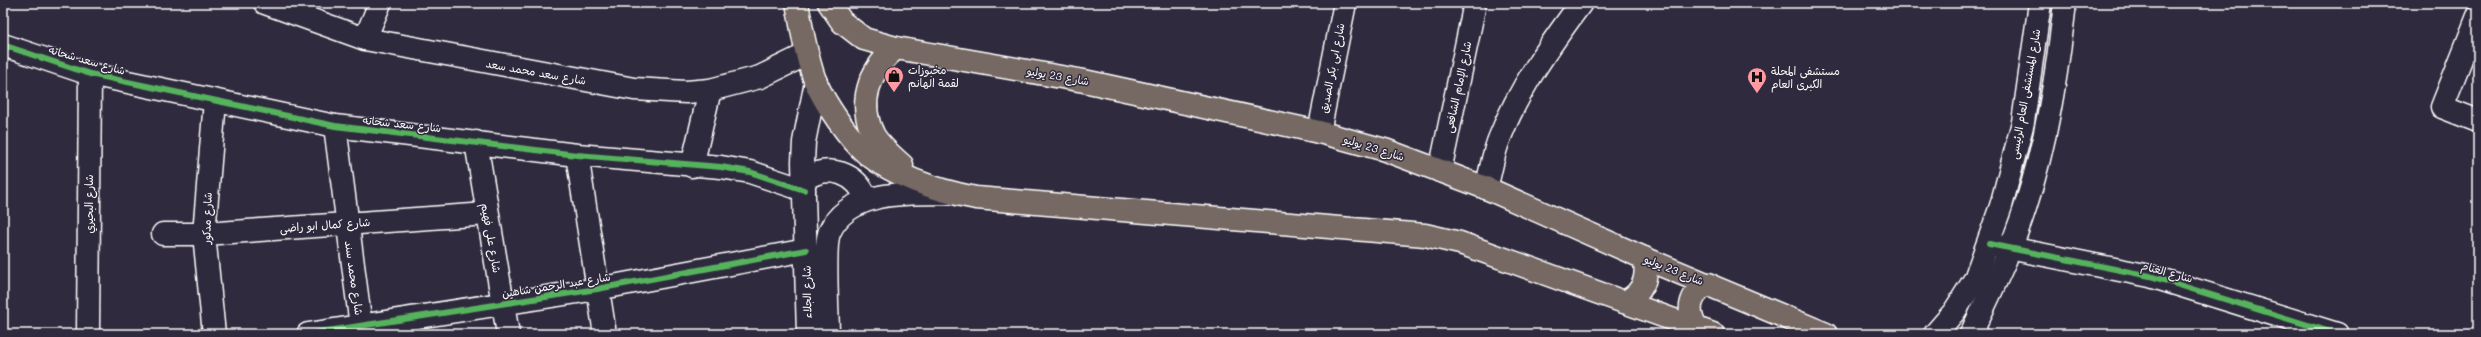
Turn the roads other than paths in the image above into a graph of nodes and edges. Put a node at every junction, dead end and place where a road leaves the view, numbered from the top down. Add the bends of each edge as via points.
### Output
1 (266, 3) edge
2 (380, 3) edge
3 (797, 3) edge
4 (829, 3) edge
5 (1345, 3) edge
6 (1475, 3) edge
7 (1581, 3) edge
8 (2040, 3) edge
9 (2065, 3) edge
10 (2478, 16) edge
11 (366, 39) junction
12 (3, 45) edge
13 (896, 48) junction
14 (807, 54) junction
15 (90, 74) junction
16 (816, 82) junction
17 (710, 90) junction
18 (215, 101) junction
19 (2478, 121) edge
20 (334, 126) junction
21 (1319, 132) junction
22 (476, 142) junction
23 (577, 155) junction
24 (692, 166) junction
25 (1440, 171) junction
26 (919, 181) junction
27 (805, 184) junction
28 (1486, 188) junction
29 (948, 193) junction
30 (867, 200) junction
31 (487, 214) junction
32 (347, 224) junction
33 (163, 234) dead end
34 (204, 234) junction
35 (1989, 244) junction
36 (806, 250) junction
37 (2010, 250) junction
38 (1644, 258) junction
39 (1709, 284) junction
40 (597, 289) junction
41 (1624, 302) junction
42 (503, 303) junction
43 (362, 330) edge
44 (1705, 331) edge
45 (2315, 331) edge
46 (88, 334) edge
47 (214, 334) edge
48 (308, 334) edge
49 (508, 334) edge
50 (605, 334) edge
51 (808, 334) edge
52 (828, 334) edge
53 (1826, 334) edge
54 (1935, 334) edge
55 (1971, 334) edge
56 (2337, 334) edge

1 - 11 street, شارع سعد محمد سعد
2 - 11 street
3 - 14 main road, شارع الجلاء
4 - 13 main road via 842,22 864,39
5 - 21 street, شارع ابى بكر الصديق
6 - 25 street, شارع الإمام الشافعى
7 - 28 street via 1542,57 1518,96 1499,138
8 - 35 street, شارع المستشفى العام الرئيسى via 2022,122 2013,163
9 - 37 street via 2048,126 2027,202
10 - 19 street via 2442,107
11 - 17 street, شارع سعد محمد سعد via 634,89 686,92
12 - 15 street, شارع سعد شحاته
13 - 21 main road, شارع 23 يوليو via 1084,80
13 - 26 main road via 883,59 870,83 866,105 868,121 885,150
14 - 16 main road, شارع الجلاء
14 - 17 street, شارع سعد محمد سعد via 760,77
15 - 18 street, شارع سعد شحاته
15 - 46 street, شارع البحيري
16 - 26 main road, شارع الجلاء via 840,123 866,153 884,166
16 - 27 street, شارع الجلاء via 804,142
17 - 24 street
18 - 20 street, شارع سعد شحاته
18 - 34 street, شارع مدكور
20 - 22 street, شارع سعد شحاته
20 - 32 street, شارع محمد سند
21 - 25 main road, شارع 23 يوليو via 1385,150
22 - 23 street, شارع سعد شحاته
22 - 31 street, شارع على فهيم
23 - 24 street, شارع سعد شحاته
23 - 40 street
24 - 27 street, شارع سعد شحاته via 750,172
25 - 28 main road, شارع 23 يوليو
26 - 29 main road
27 - 30 street via 822,171 842,173 860,186
27 - 36 street, شارع الجلاء
28 - 38 main road, شارع 23 يوليو
29 - 30 street, شارع الجلاء via 876,197
29 - 41 main road via 976,198 1425,235 1460,244
30 - 52 street, شارع الجلاء via 841,214 828,232
31 - 32 street, شارع كمال ابو راضى
31 - 42 street, شارع على فهيم
32 - 34 street, شارع كمال ابو راضى
32 - 43 street, شارع محمد سند
33 - 34 street, شارع كمال ابو راضى
34 - 47 street, شارع مدكور
35 - 37 street, شارع الغنام
35 - 54 street, شارع المستشفى العام الرئيسى via 1974,279 1954,312
36 - 40 street, شارع عبد الرحمن شاهين
36 - 51 street, شارع الجلاء
37 - 45 street, شارع الغنام via 2150,276
37 - 55 street
38 - 39 main road, شارع 23 يوليو
38 - 41 main road via 1646,276 1643,285 1632,299
39 - 44 main road via 1701,288 1691,302 1690,311
39 - 53 main road, شارع 23 يوليو
40 - 42 street, شارع عبد الرحمن شاهين
40 - 50 street
41 - 44 main road
42 - 43 street, شارع عبد الرحمن شاهين
42 - 49 street, شارع على فهيم
43 - 48 street, شارع عبد الرحمن شاهين
45 - 56 street, شارع الغنام

